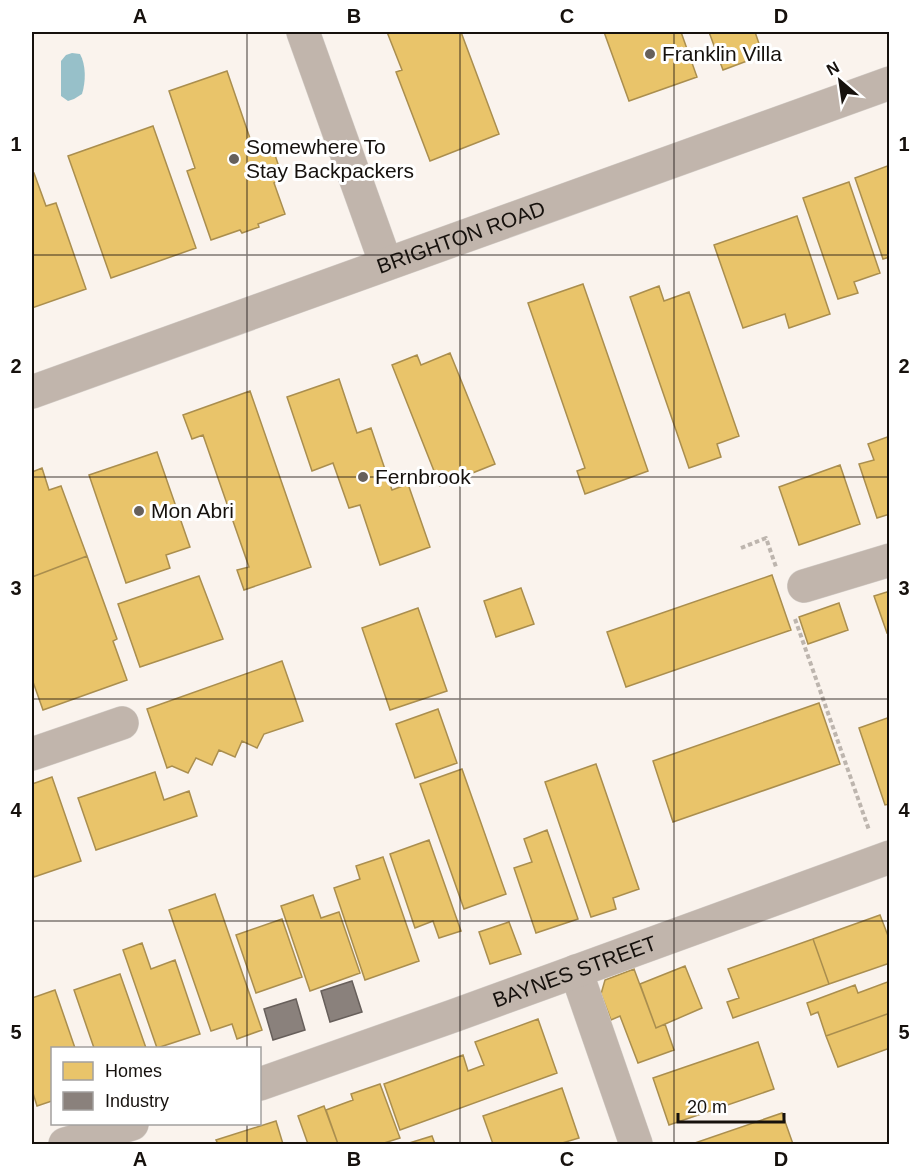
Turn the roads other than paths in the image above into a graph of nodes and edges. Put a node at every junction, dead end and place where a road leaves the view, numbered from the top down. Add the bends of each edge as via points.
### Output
1 (303, 32) edge
2 (890, 82) edge
3 (386, 264) junction
4 (32, 392) edge
5 (890, 560) edge
6 (798, 597) road end
7 (122, 723) dead end
8 (32, 754) edge
9 (880, 846) edge
10 (576, 971) junction
11 (261, 1084) edge
12 (129, 1125) edge
13 (65, 1144) edge
14 (636, 1144) edge

1 - 3 street
2 - 3 street, BRIGHTON ROAD
3 - 4 street, BRIGHTON ROAD
5 - 6 street
7 - 8 street
9 - 10 street, BAYNES STREET
10 - 11 street, BAYNES STREET
10 - 14 street
12 - 13 street

